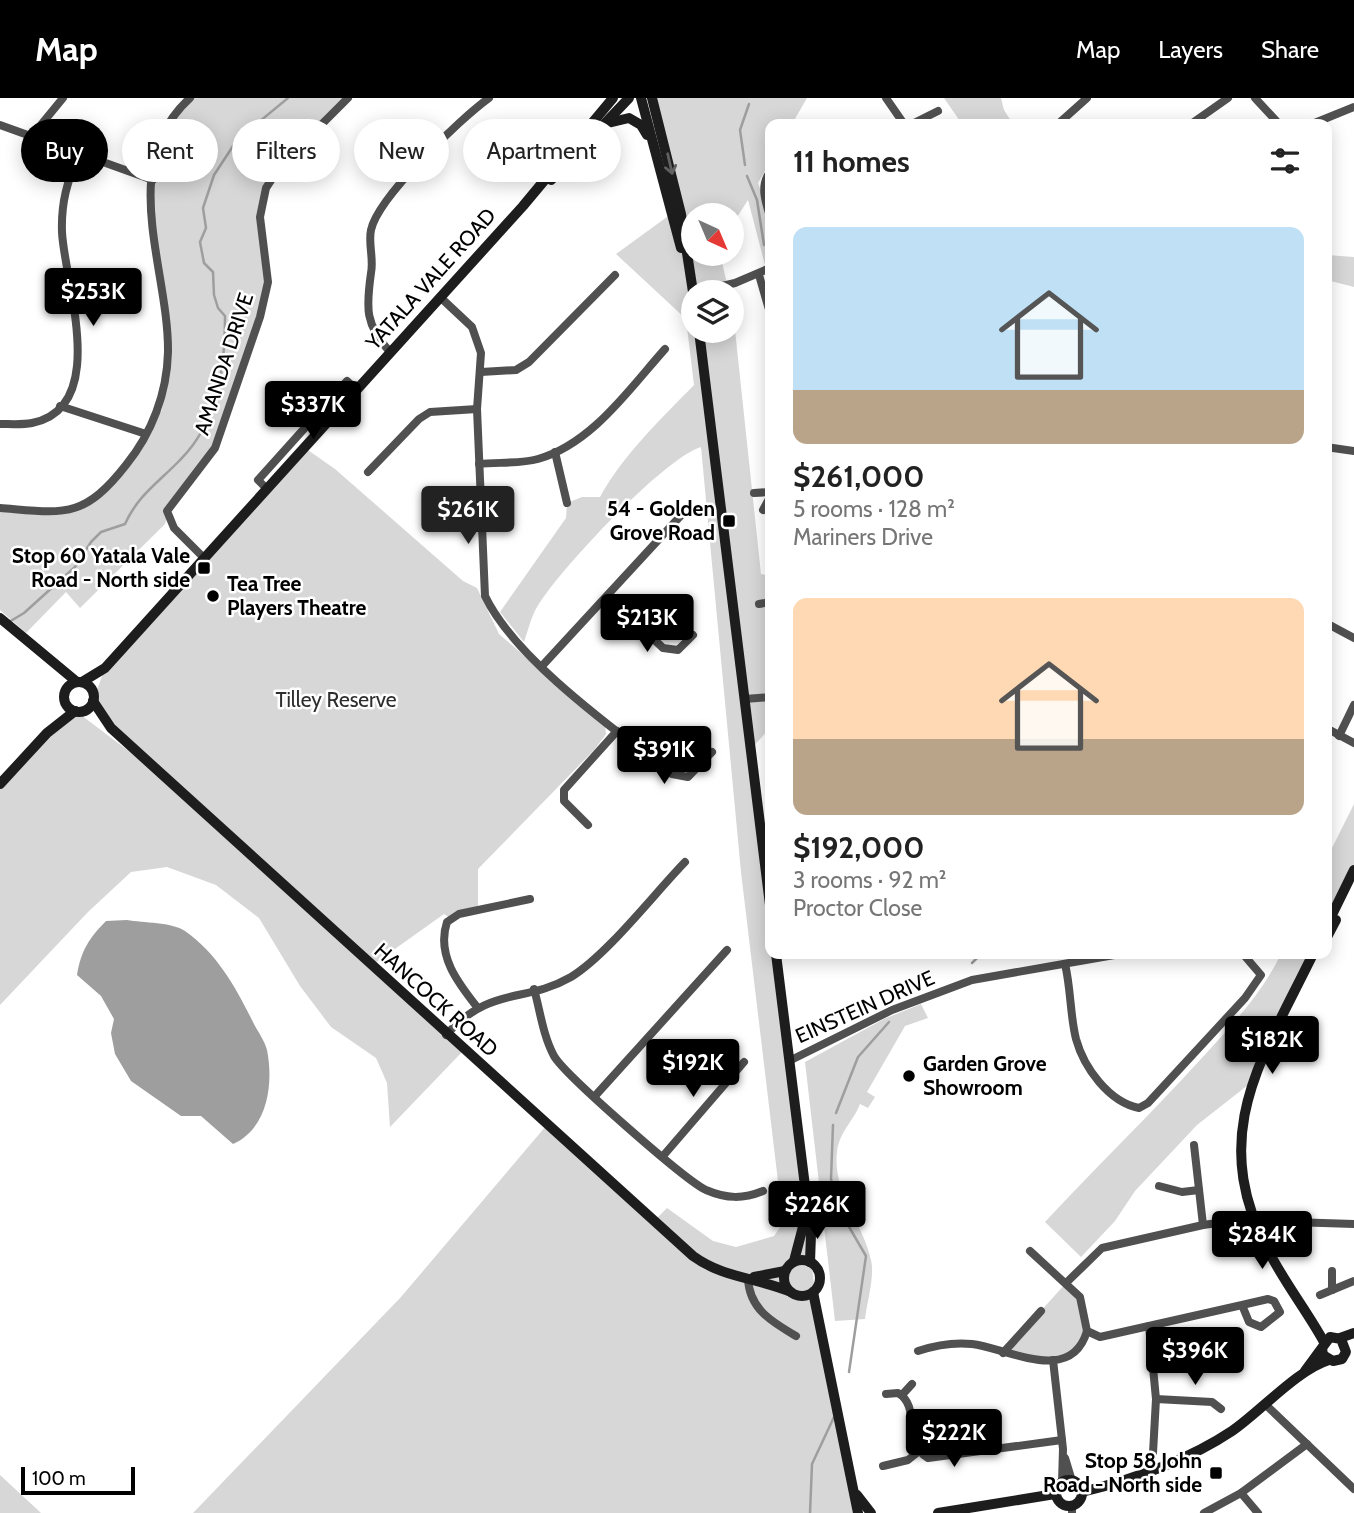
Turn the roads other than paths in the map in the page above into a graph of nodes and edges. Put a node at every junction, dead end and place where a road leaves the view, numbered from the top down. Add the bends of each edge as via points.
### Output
1 (63, 98) edge
2 (190, 98) edge
3 (348, 98) edge
4 (489, 98) edge
5 (611, 98) edge
6 (629, 98) edge
7 (641, 98) edge
8 (652, 98) edge
9 (887, 98) edge
10 (1087, 98) edge
11 (1228, 98) edge
12 (1255, 98) edge
13 (1354, 107) edge
14 (938, 111) dead end
15 (46, 119) edge
16 (172, 119) edge
17 (609, 119) edge
18 (621, 119) edge
19 (901, 119) edge
20 (922, 119) edge
21 (1064, 119) edge
22 (1198, 119) edge
23 (1274, 119) edge
24 (1324, 119) edge
25 (0, 125) edge
26 (21, 133) edge
27 (653, 146) junction
28 (67, 182) edge
29 (153, 182) edge
30 (547, 182) edge
31 (523, 205) junction
32 (765, 271) edge
33 (615, 275) dead end
34 (759, 275) junction
35 (691, 280) edge
36 (692, 280) edge
37 (739, 280) edge
38 (765, 296) edge
39 (440, 297) junction
40 (700, 343) edge
41 (665, 349) dead end
42 (390, 352) junction
43 (481, 372) junction
44 (60, 406) junction
45 (477, 409) junction
46 (0, 424) edge
47 (146, 433) junction
48 (1332, 448) edge
49 (1354, 451) edge
50 (555, 452) junction
51 (478, 464) junction
52 (368, 472) dead end
53 (754, 494) dead end
54 (765, 495) edge
55 (567, 503) dead end
56 (765, 506) edge
57 (480, 507) junction
58 (0, 508) edge
59 (763, 510) dead end
60 (685, 511) dead end
61 (443, 520) dead end
62 (204, 558) junction
63 (608, 596) junction
64 (765, 603) edge
65 (759, 604) dead end
66 (4, 621) edge
67 (1332, 626) edge
68 (693, 635) dead end
69 (1354, 638) edge
70 (34, 647) junction
71 (542, 666) junction
72 (105, 668) junction
73 (79, 682) junction
74 (64, 695) junction
75 (765, 697) edge
76 (93, 698) junction
77 (744, 699) junction
78 (1354, 705) edge
79 (78, 712) junction
80 (111, 728) junction
81 (617, 731) junction
82 (1332, 732) edge
83 (47, 733) junction
84 (1339, 736) junction
85 (1354, 743) edge
86 (712, 752) dead end
87 (0, 784) edge
88 (588, 825) dead end
89 (685, 862) dead end
90 (765, 865) edge
91 (1354, 870) edge
92 (1354, 883) edge
93 (530, 899) dead end
94 (1332, 915) edge
95 (1332, 927) edge
96 (727, 950) dead end
97 (777, 959) edge
98 (1092, 959) edge
99 (1248, 959) edge
100 (1311, 959) edge
101 (1318, 959) edge
102 (1065, 964) junction
103 (534, 989) junction
104 (477, 1007) junction
105 (446, 1035) junction
106 (789, 1061) junction
107 (744, 1062) dead end
108 (595, 1096) junction
109 (1194, 1145) dead end
110 (663, 1156) junction
111 (1159, 1186) dead end
112 (1199, 1190) junction
113 (763, 1191) dead end
114 (807, 1213) junction
115 (1253, 1213) junction
116 (1281, 1219) dead end
117 (1354, 1224) edge
118 (1203, 1225) junction
119 (1030, 1251) dead end
120 (794, 1261) junction
121 (810, 1262) junction
122 (785, 1271) junction
123 (1332, 1271) dead end
124 (748, 1278) junction
125 (1354, 1281) edge
126 (1066, 1283) junction
127 (1332, 1290) junction
128 (813, 1292) junction
129 (795, 1294) junction
130 (1320, 1295) dead end
131 (1242, 1305) junction
132 (1041, 1311) dead end
133 (1149, 1326) junction
134 (1087, 1331) junction
135 (1354, 1333) edge
136 (821, 1334) junction
137 (796, 1336) dead end
138 (1330, 1341) junction
139 (1350, 1345) edge
140 (918, 1351) dead end
141 (1003, 1353) junction
142 (1053, 1360) junction
143 (1329, 1360) junction
144 (1297, 1379) junction
145 (912, 1384) dead end
146 (886, 1394) dead end
147 (902, 1395) junction
148 (1156, 1399) junction
149 (1268, 1406) junction
150 (1221, 1409) dead end
151 (1062, 1444) junction
152 (1307, 1444) junction
153 (918, 1452) junction
154 (1153, 1453) dead end
155 (883, 1466) dead end
156 (1067, 1482) junction
157 (1354, 1489) edge
158 (854, 1490) junction
159 (1082, 1492) junction
160 (1241, 1493) junction
161 (1055, 1494) junction
162 (1072, 1510) edge
163 (858, 1513) edge
164 (871, 1513) edge
165 (938, 1513) edge
166 (1204, 1513) edge
167 (1258, 1513) edge

1 - 15 street
2 - 16 street
3 - 62 street, AMANDA DRIVE via 281,165 263,198 260,227 268,282 256,329 212,456 167,511 174,528
4 - 42 street via 458,122 385,202 373,222 367,302 375,332
5 - 31 main road, YATALA VALE ROAD
6 - 17 main road
7 - 27 main road
8 -> 36 main road via 679,202
9 - 19 street
10 - 21 street
11 - 22 street
12 - 23 street
13 - 24 street
14 - 20 street
18 - 27 main road via 641,125
25 - 26 street
27 - 35 main road
28 - 44 street via 62,234 79,335 77,368
29 - 47 street via 151,228 168,350 157,414
30 - 31 main road
31 - 39 main road, YATALA VALE ROAD
32 - 34 street
33 - 43 street via 529,362 516,370
34 - 37 street
34 - 38 street
39 - 42 main road, YATALA VALE ROAD
39 - 43 street via 476,335
40 - 77 main road
41 - 50 street via 601,420
42 - 62 main road, YATALA VALE ROAD
43 - 45 street
44 - 46 street via 31,424
44 - 47 street
45 - 51 street
45 - 52 street via 430,412
47 - 58 street via 121,472 79,507 60,513
48 - 49 street
50 - 51 street
50 - 55 street
51 - 57 street
53 - 54 street
56 - 59 street
57 - 61 street via 461,506
57 - 71 street via 485,596 505,631
60 - 63 street
62 - 72 main road, YATALA VALE ROAD
63 - 68 street via 663,648 678,650
63 - 71 street
64 - 65 street
66 - 70 main road
67 - 69 street
70 - 73 main road
70 - 74 main road via 58,676
71 - 81 street
72 - 73 main road, YATALA VALE ROAD
72 - 76 main road, YATALA VALE ROAD
73 - 74 main road, YATALA VALE ROAD
73 - 76 main road, HANCOCK ROAD via 91,687
74 - 79 main road, HANCOCK ROAD
74 - 83 main road
75 - 77 street
76 - 79 main road
76 - 80 main road, HANCOCK ROAD
77 - 90 main road
78 - 84 street
79 - 80 main road, HANCOCK ROAD
79 - 83 main road
80 - 105 main road, HANCOCK ROAD
81 - 86 street via 672,774 688,777
81 - 88 street via 564,790 564,801
82 - 84 street
83 - 87 main road
84 - 85 street
89 - 103 street via 595,958 569,978
91 - 94 main road
92 - 95 main road
93 - 104 street via 459,914 447,922 443,939 447,959
96 - 108 street
97 - 106 main road
98 - 102 street, EINSTEIN DRIVE
99 - 102 street via 1261,975 1139,1108 1109,1093 1088,1067 1076,1040
100 - 115 main road via 1246,1102 1240,1162 1245,1196
101 - 115 main road via 1252,1104 1246,1144
102 - 106 street, EINSTEIN DRIVE via 972,980 892,1010
103 - 104 street
103 - 108 street via 554,1056
104 - 105 street
105 - 124 main road, HANCOCK ROAD via 693,1256 719,1272
106 - 114 main road
107 - 110 street
108 - 110 street
109 - 112 street
110 - 113 street via 706,1189 734,1198
111 - 112 street via 1182,1192
112 - 118 street
114 - 120 main road
114 - 121 main road
115 - 118 street
115 - 138 main road via 1268,1250
116 - 117 street
118 - 126 street via 1102,1248
119 - 126 street
120 - 121 main road
120 - 122 main road
121 - 128 main road via 820,1276
122 - 124 main road, HANCOCK ROAD
122 - 129 main road via 785,1282
123 - 127 street
124 - 129 main road, HANCOCK ROAD
124 - 137 street via 754,1305
125 - 127 street
126 - 134 street via 1080,1297
127 - 130 street
128 - 129 main road
128 - 136 main road
129 - 136 main road via 808,1306
131 - 131 street via 1268,1299 1280,1312 1261,1327 1252,1326
131 - 133 street
132 - 141 street
133 - 134 street via 1100,1337
133 - 148 street
134 - 142 street via 1076,1349
135 - 138 main road
136 - 158 main road
138 - 139 main road
138 - 143 main road
138 - 144 main road
139 - 143 main road via 1342,1359
140 - 141 street via 968,1343
141 - 142 street
142 - 151 street
143 - 144 main road
144 - 149 main road
145 - 147 street
146 - 147 street
147 - 153 street
148 - 150 street via 1212,1402
148 - 154 street
149 - 152 street
149 - 159 main road via 1172,1464
151 - 153 street via 928,1458
151 - 156 street
152 - 157 street
152 - 160 street
153 - 155 street via 908,1460
156 - 159 main road via 1078,1484
156 - 161 main road
158 - 163 main road
158 - 164 main road
159 - 162 main road
160 - 166 street
160 - 167 street
161 - 162 main road via 1059,1503
161 - 165 main road

